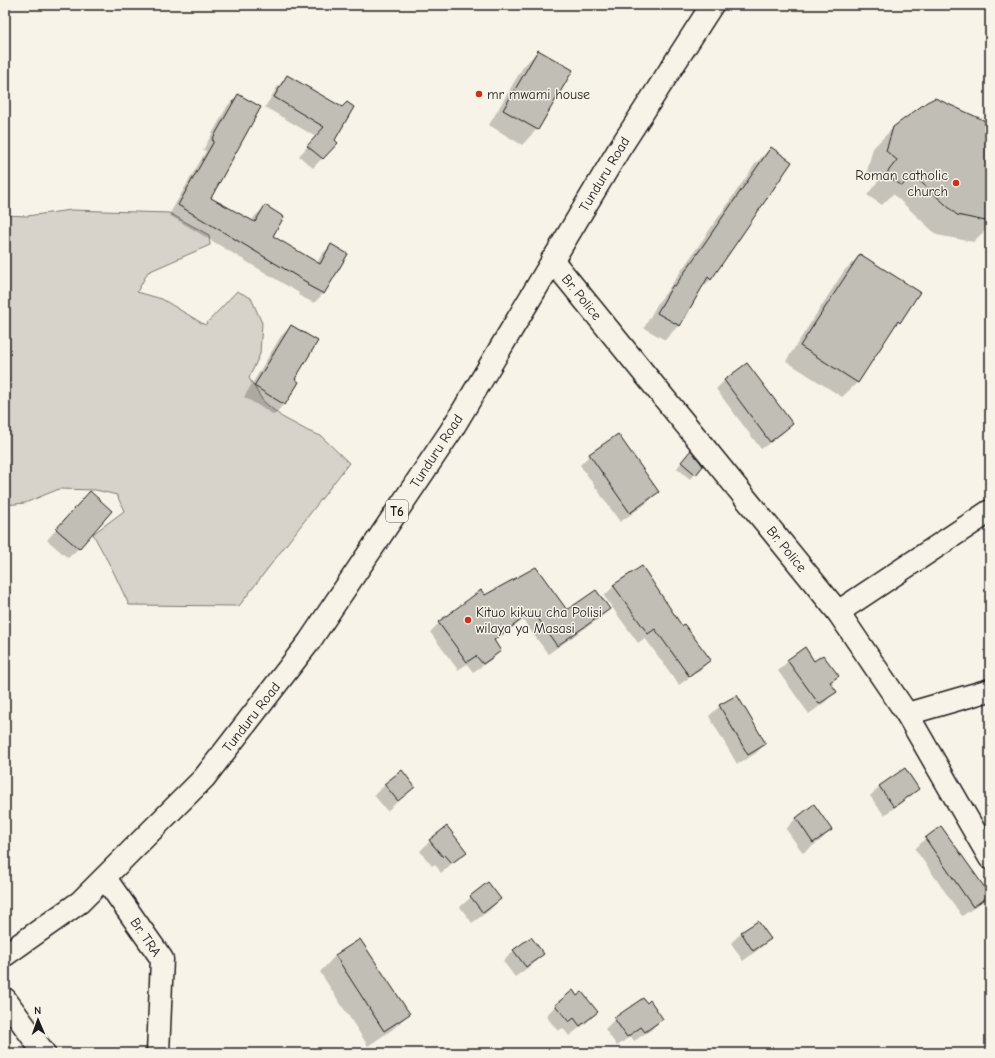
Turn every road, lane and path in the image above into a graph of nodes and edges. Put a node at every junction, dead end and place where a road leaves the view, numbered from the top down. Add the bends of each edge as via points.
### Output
1 (712, 5) edge
2 (552, 260) junction
3 (990, 511) edge
4 (838, 612) junction
5 (990, 690) edge
6 (907, 714) junction
7 (990, 858) edge
8 (105, 878) junction
9 (5, 955) edge
10 (5, 999) edge
11 (44, 1053) edge
12 (158, 1053) edge

1 - 2 main road, Tunduru Road / T6 via 618,151
2 - 4 main road, Br. Police
2 - 8 main road, Tunduru Road / T6 via 450,431 309,642 204,778
3 - 4 main road
4 - 6 main road, Br. Police
5 - 6 main road
6 - 7 main road, Br. Police
8 - 9 main road, Tunduru Road / T6 via 80,902
8 - 12 main road, Br. TRA via 162,959
10 - 11 main road

